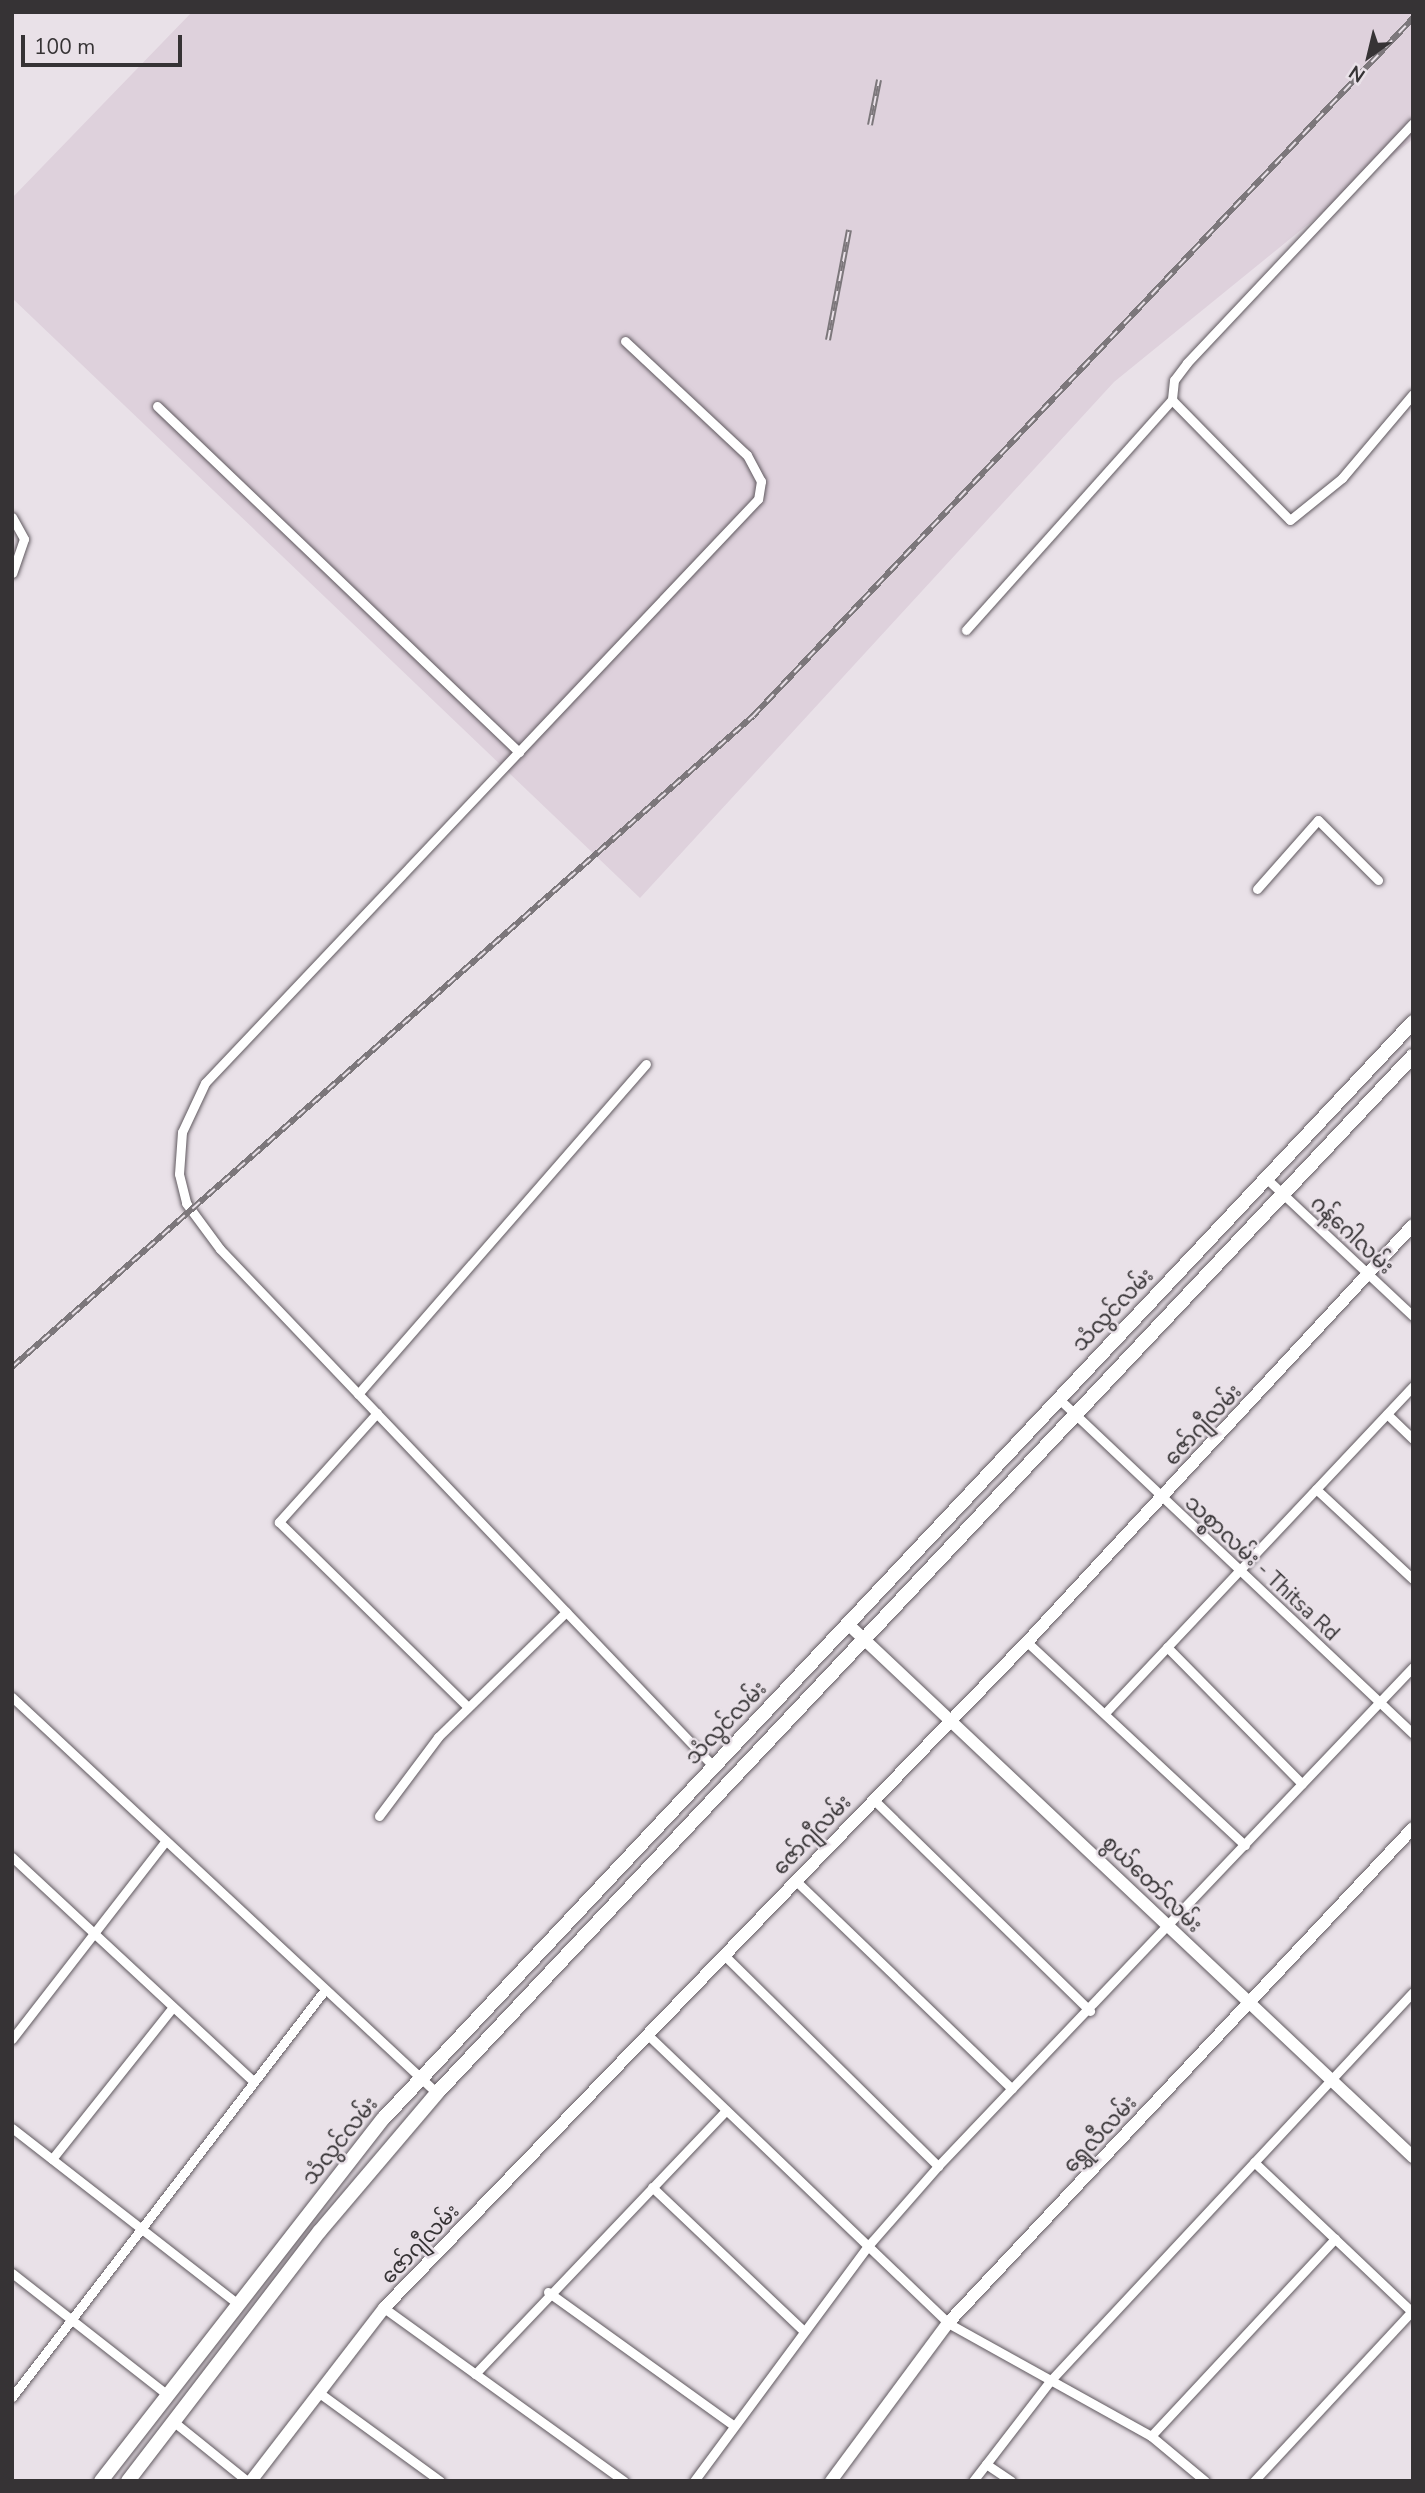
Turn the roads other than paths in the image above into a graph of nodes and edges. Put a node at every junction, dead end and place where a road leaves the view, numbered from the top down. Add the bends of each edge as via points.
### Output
1 (1413, 122) edge
2 (625, 341) dead end
3 (1413, 394) edge
4 (1172, 400) junction
5 (157, 406) dead end
6 (12, 517) edge
7 (12, 573) edge
8 (966, 630) dead end
9 (519, 751) junction
10 (1378, 880) dead end
11 (1257, 889) dead end
12 (1413, 1022) edge
13 (1413, 1056) edge
14 (646, 1065) dead end
15 (1267, 1179) junction
16 (1282, 1194) junction
17 (1413, 1225) edge
18 (1368, 1273) junction
19 (1413, 1316) edge
20 (1413, 1386) edge
21 (358, 1394) junction
22 (1058, 1398) junction
23 (377, 1413) junction
24 (1074, 1413) junction
25 (1387, 1414) junction
26 (1413, 1439) edge
27 (1316, 1489) junction
28 (1162, 1497) junction
29 (1240, 1570) junction
30 (1413, 1579) edge
31 (566, 1612) junction
32 (850, 1626) junction
33 (864, 1639) junction
34 (1027, 1642) junction
35 (1167, 1647) junction
36 (1413, 1667) edge
37 (12, 1696) edge
38 (1379, 1702) junction
39 (467, 1706) junction
40 (1106, 1712) junction
41 (951, 1717) junction
42 (1413, 1734) edge
43 (713, 1766) junction
44 (1302, 1784) junction
45 (874, 1800) junction
46 (379, 1816) dead end
47 (1413, 1828) edge
48 (165, 1842) junction
49 (1245, 1845) junction
50 (639, 1846) junction
51 (13, 1861) edge
52 (655, 1861) junction
53 (795, 1880) junction
54 (1168, 1927) junction
55 (93, 1934) junction
56 (724, 1955) junction
57 (324, 1991) junction
58 (1413, 1992) edge
59 (1250, 2004) junction
60 (172, 2008) junction
61 (1090, 2011) junction
62 (649, 2036) junction
63 (12, 2039) edge
64 (421, 2078) junction
65 (251, 2079) junction
66 (1330, 2080) junction
67 (1013, 2089) junction
68 (437, 2093) junction
69 (726, 2110) junction
70 (12, 2128) edge
71 (1413, 2157) edge
72 (52, 2159) junction
73 (1254, 2162) junction
74 (938, 2166) junction
75 (652, 2187) junction
76 (140, 2231) junction
77 (1335, 2239) junction
78 (868, 2246) junction
79 (12, 2273) edge
80 (548, 2292) junction
81 (238, 2304) junction
82 (384, 2308) junction
83 (1412, 2313) edge
84 (72, 2320) junction
85 (948, 2323) junction
86 (804, 2331) junction
87 (475, 2374) junction
88 (1050, 2381) junction
89 (318, 2392) junction
90 (169, 2396) junction
91 (12, 2397) edge
92 (158, 2410) junction
93 (174, 2422) junction
94 (733, 2425) junction
95 (1151, 2436) junction
96 (986, 2464) junction
97 (101, 2481) edge
98 (128, 2481) edge
99 (249, 2481) edge
100 (440, 2481) edge
101 (624, 2481) edge
102 (694, 2481) edge
103 (831, 2481) edge
104 (973, 2481) edge
105 (1011, 2481) edge
106 (1205, 2481) edge
107 (1254, 2481) edge

1 - 4 street via 1187,363 1174,380
2 - 9 street via 747,454 761,491
3 - 4 street via 1342,478 1290,520
4 - 8 street
5 - 9 street
6 - 7 street via 24,539
9 - 21 street via 205,1083 181,1132 179,1174 199,1223
10 - 11 street via 1318,820
12 - 15 main road, သံလွင်လမ်း
13 - 16 main road, သံလွင်လမ်း
14 - 21 street
15 - 16 street, ဂန့်ဂေါလမ်း
15 - 22 main road, သံလွင်လမ်း
16 - 18 street, ဂန့်ဂေါလမ်း
16 - 24 main road, သံလွင်လမ်း
17 - 18 street, ဇော်ဂျီလမ်း
18 - 19 street, ဂန့်ဂေါလမ်း
18 - 28 street, ဇော်ဂျီလမ်း
20 - 25 street
21 - 23 street
22 - 24 street, သစ္စာလမ်း - Thitsa Rd
22 - 32 main road, သံလွင်လမ်း
23 - 31 street
23 - 39 street via 279,1522
24 - 28 street, သစ္စာလမ်း - Thitsa Rd
24 - 33 main road, သံလွင်လမ်း
25 - 26 street
25 - 27 street
27 - 29 street
27 - 30 street
28 - 29 street, သစ္စာလမ်း - Thitsa Rd
28 - 34 street, ဇော်ဂျီလမ်း
29 - 35 street
29 - 38 street, သစ္စာလမ်း - Thitsa Rd
31 - 39 street
31 - 43 street
32 - 33 street, စွယ်တော်လမ်း
32 - 43 main road, သံလွင်လမ်း
33 - 41 street, စွယ်တော်လမ်း
33 - 52 main road, သံလွင်လမ်း
34 - 40 street
34 - 41 street, ဇော်ဂျီလမ်း
35 - 40 street
35 - 44 street
36 - 38 street
37 - 48 street
38 - 42 street, သစ္စာလမ်း - Thitsa Rd
38 - 44 street
39 - 46 street
40 - 49 street
41 - 45 street, ဇော်ဂျီလမ်း
41 - 54 street, စွယ်တော်လမ်း
43 - 50 main road, သံလွင်လမ်း
44 - 49 street
45 - 53 street, ဇော်ဂျီလမ်း
45 - 61 street
47 - 59 street, ရွှေလီလမ်း
48 - 55 street
48 - 57 street
49 - 54 street
50 - 52 main road
50 - 64 main road, သံလွင်လမ်း
51 - 55 street
52 - 68 main road, သံလွင်လမ်း
53 - 56 street, ဇော်ဂျီလမ်း
53 - 67 street
54 - 59 street, စွယ်တော်လမ်း
54 - 61 street
55 - 60 street
55 - 63 street
56 - 62 street, ဇော်ဂျီလမ်း
56 - 74 street
57 - 64 street
57 - 65 street
58 - 66 street
59 - 66 street, စွယ်တော်လမ်း
59 - 85 street, ရွှေလီလမ်း
60 - 65 street
60 - 72 street
61 - 67 street
62 - 69 street
62 - 82 street, ဇော်ဂျီလမ်း
64 - 68 street
64 - 81 main road, သံလွင်လမ်း
65 - 76 street
66 - 71 street, စွယ်တော်လမ်း
66 - 73 street
67 - 74 street
68 - 93 main road, သံလွင်လမ်း via 320,2231
69 - 75 street
69 - 78 street
70 - 72 street
72 - 76 street
73 - 77 street
73 - 88 street
74 - 78 street
75 - 80 street
75 - 86 street
76 - 81 street
76 - 84 street
77 - 83 street
77 - 95 street
78 - 85 street
78 - 86 street
79 - 84 street
80 - 87 street
80 - 94 street
81 - 90 main road, သံလွင်လမ်း
82 - 87 street
82 - 89 street, ဇော်ဂျီလမ်း
83 - 107 street
84 - 90 street
84 - 91 street
85 - 88 street
85 - 103 street, ရွှေလီလမ်း
86 - 94 street
87 - 101 street
88 - 95 street
88 - 96 street
89 - 99 street, ဇော်ဂျီလမ်း
89 - 100 street
90 - 92 main road, သံလွင်လမ်း
92 - 93 street
92 - 97 main road, သံလွင်လမ်း
93 - 98 main road, သံလွင်လမ်း
93 - 99 street
94 - 102 street
95 - 106 street
96 - 104 street
96 - 105 street

